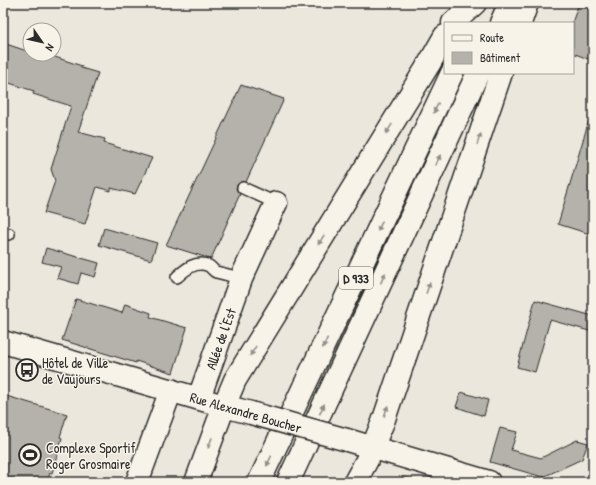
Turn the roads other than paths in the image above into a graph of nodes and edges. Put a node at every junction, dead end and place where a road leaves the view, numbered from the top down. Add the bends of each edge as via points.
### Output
1 (475, 3) edge
2 (485, 3) edge
3 (510, 3) edge
4 (527, 3) edge
5 (454, 22) edge
6 (476, 22) edge
7 (501, 22) edge
8 (520, 22) edge
9 (444, 38) edge
10 (452, 74) edge
11 (478, 74) edge
12 (501, 74) edge
13 (243, 188) dead end
14 (276, 203) joint
15 (177, 276) dead end
16 (241, 279) junction
17 (3, 342) edge
18 (171, 390) junction
19 (199, 398) junction
20 (224, 406) junction
21 (372, 448) junction
22 (137, 482) edge
23 (196, 482) edge
24 (259, 482) edge
25 (288, 482) edge
26 (355, 482) edge
27 (489, 482) edge

1 - 5 main road
2 - 6 main road
3 - 7 main road
4 - 8 main road
9 -> 20 main road via 235,380
10 -> 24 main road, D 933
25 -> 11 main road, D 933
21 -> 12 main road
13 - 14 lane
14 - 16 main road, Allée de l'Est
15 - 16 lane via 185,269 200,265
16 - 19 main road, Allée de l'Est
17 - 18 main road, Rue Alexandre Boucher
18 - 19 main road, Rue Alexandre Boucher
18 - 22 main road
19 - 20 main road, Rue Alexandre Boucher
20 - 21 main road, Rue Alexandre Boucher, bridge
20 -> 23 main road
21 - 26 main road
21 - 27 main road, Rue Alexandre Boucher

